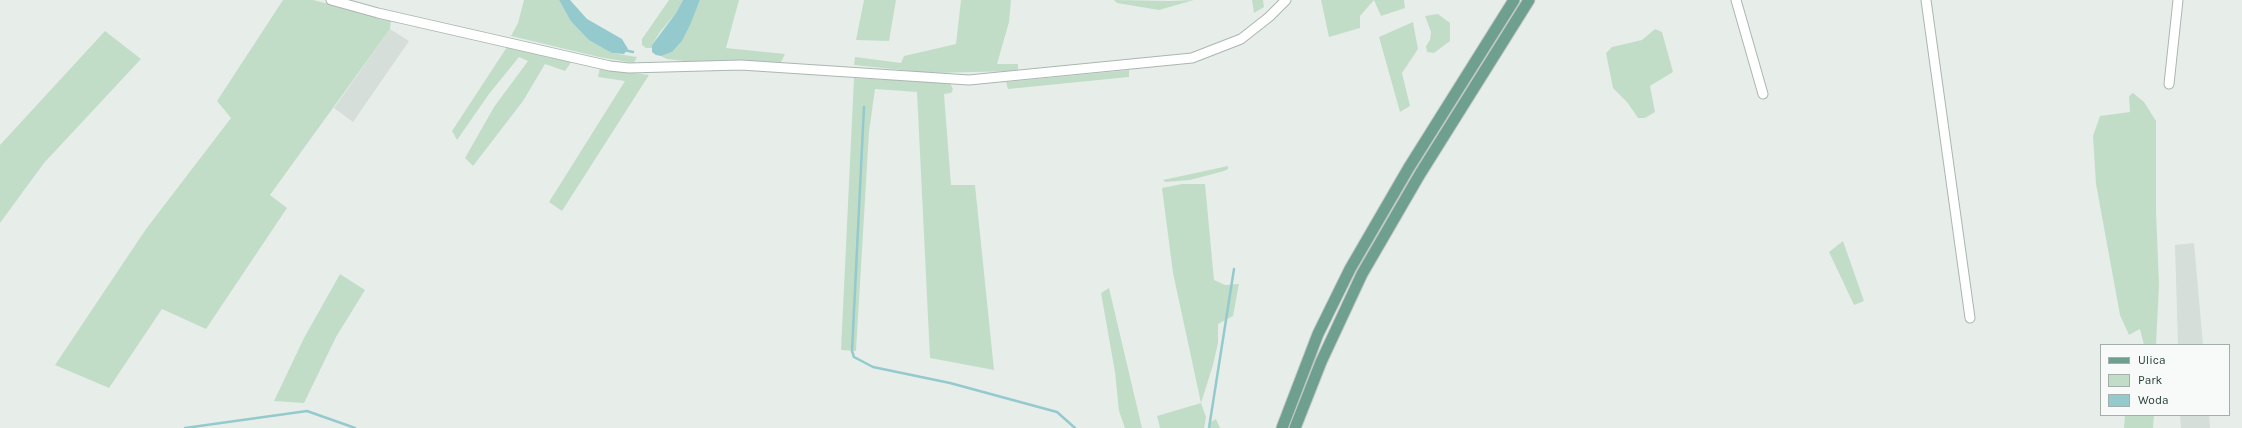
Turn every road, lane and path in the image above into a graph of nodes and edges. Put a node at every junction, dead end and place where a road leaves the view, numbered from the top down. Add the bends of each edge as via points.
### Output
1 (331, 0) edge
2 (1286, 0) edge
3 (1514, 0) edge
4 (1529, 0) edge
5 (1736, 0) edge
6 (1926, 0) edge
7 (2178, 0) edge
8 (2169, 84) dead end
9 (1763, 94) dead end
10 (1970, 318) dead end
11 (1282, 428) edge
12 (1295, 428) edge

1 - 2 street via 610,66 629,68 741,65 969,80 1192,58 1241,39
3 - 11 main road via 1408,169 1350,269 1318,334
4 - 12 main road via 1420,174 1365,268 1323,356
5 - 9 street
6 - 10 street
7 - 8 street

